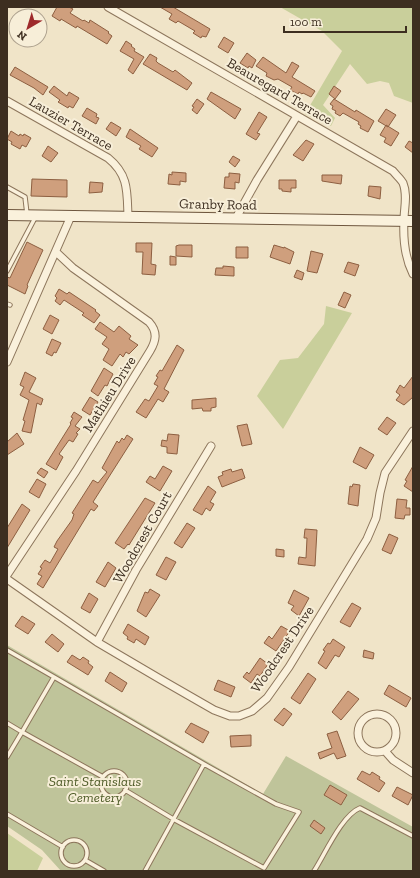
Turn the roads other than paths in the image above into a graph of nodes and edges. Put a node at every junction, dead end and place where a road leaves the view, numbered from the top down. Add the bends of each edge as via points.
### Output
1 (108, 7) edge
2 (7, 101) edge
3 (297, 116) junction
4 (7, 187) edge
5 (7, 215) edge
6 (29, 215) junction
7 (71, 216) junction
8 (128, 217) junction
9 (236, 218) junction
10 (408, 221) edge
11 (56, 252) junction
12 (7, 271) edge
13 (413, 274) edge
14 (7, 362) edge
15 (413, 431) edge
16 (211, 446) dead end
17 (7, 575) edge
18 (7, 579) edge
19 (98, 642) junction
20 (7, 650) edge
21 (54, 677) junction
22 (7, 723) edge
23 (22, 732) junction
24 (385, 751) junction
25 (7, 758) edge
26 (204, 764) junction
27 (413, 773) edge
28 (102, 777) junction
29 (125, 790) junction
30 (7, 814) edge
31 (175, 820) junction
32 (413, 836) edge
33 (63, 847) junction
34 (85, 860) junction
35 (264, 868) junction
36 (104, 871) edge
37 (145, 871) edge
38 (269, 871) edge
39 (314, 871) edge

1 - 3 street, Beauregard Terrace
2 - 8 street, Lauzier Terrace via 118,166 126,183
3 - 9 street
3 - 10 street, Beauregard Terrace via 393,172 403,183
4 - 6 lane via 25,197
5 - 6 main road, Granby Road
6 - 7 main road, Granby Road
6 - 12 lane
7 - 8 main road, Granby Road
7 - 11 street
8 - 9 main road, Granby Road
9 - 10 main road, Granby Road
10 - 13 street via 408,263
11 - 14 street
11 - 17 street, Mathieu Drive via 73,268 149,322 154,330 155,339 76,471
15 - 19 street, Woodcrest Drive via 385,473 376,518 367,539 289,667 267,698 256,708 238,716 221,713
16 - 19 street, Woodcrest Court via 136,570
18 - 19 street, Woodcrest Drive
20 - 21 lane
21 - 23 lane
21 - 26 lane
22 - 23 lane
23 - 25 lane
23 - 28 lane
24 - 24 street via 394,742 396,730 390,718 372,714 362,721 358,732 359,738 366,748 372,751
24 - 27 street via 393,760
26 - 31 lane
26 - 35 lane via 276,804 299,812
28 - 29 lane via 112,771 120,772 126,779
28 - 29 lane via 102,790 109,796 118,796
29 - 31 lane
30 - 33 lane
31 - 35 lane
31 - 37 lane
32 - 39 lane via 360,808 353,811 345,820
33 - 34 lane via 62,856 70,865 79,865
33 - 34 lane via 69,842 81,842 86,848
34 - 36 lane
35 - 38 lane

